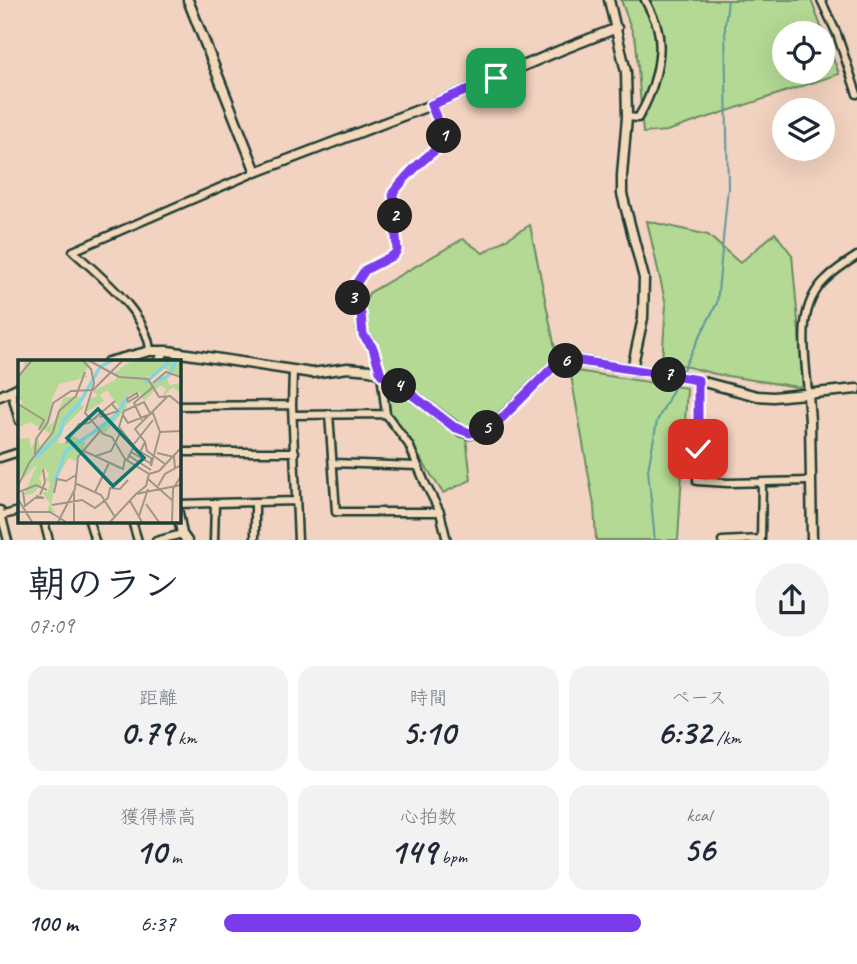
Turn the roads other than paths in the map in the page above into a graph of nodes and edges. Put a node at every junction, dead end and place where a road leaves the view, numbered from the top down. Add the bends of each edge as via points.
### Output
1 (188, 0) edge
2 (609, 0) edge
3 (645, 0) edge
4 (821, 0) edge
5 (617, 28) junction
6 (857, 94) edge
7 (431, 105) junction
8 (627, 117) junction
9 (256, 172) junction
10 (857, 256) edge
11 (150, 351) junction
12 (164, 351) junction
13 (117, 360) edge
14 (160, 360) edge
15 (632, 369) junction
16 (293, 370) junction
17 (381, 374) junction
18 (695, 380) junction
19 (15, 389) edge
20 (857, 389) edge
21 (808, 394) junction
22 (0, 396) edge
23 (292, 405) junction
24 (180, 406) edge
25 (18, 413) edge
26 (329, 414) junction
27 (386, 414) junction
28 (293, 415) junction
29 (18, 452) edge
30 (180, 452) edge
31 (295, 452) junction
32 (0, 457) edge
33 (333, 463) junction
34 (417, 466) junction
35 (811, 481) junction
36 (762, 482) junction
37 (296, 501) junction
38 (255, 502) junction
39 (215, 503) junction
40 (180, 504) edge
41 (440, 512) junction
42 (1, 514) edge
43 (44, 523) edge
44 (90, 523) edge
45 (133, 523) edge
46 (184, 537) edge
47 (8, 540) edge
48 (49, 540) edge
49 (95, 540) edge
50 (138, 540) edge
51 (163, 540) edge
52 (214, 540) edge
53 (255, 540) edge
54 (298, 540) edge
55 (447, 540) edge
56 (742, 540) edge
57 (811, 540) edge

1 - 9 street
2 - 5 street
3 - 8 street via 658,29 656,71 642,111 638,117
4 - 6 street
5 - 7 street
5 - 8 street via 626,72
7 - 9 street
7 - 17 street via 447,142 408,172 393,193 397,250 365,270 352,290 363,335 373,348
8 - 15 street via 622,194 642,265 645,296
9 - 11 street via 73,251 123,299 150,341
10 - 21 street via 824,280 812,297 802,337
11 - 12 street
11 - 13 street
12 - 14 street
12 - 16 street
15 - 17 street via 563,362 495,425 470,433 454,427
15 - 18 street
16 - 17 street via 362,369
16 - 23 street
17 - 27 street
18 - 21 street via 757,396
18 - 36 street via 698,481
19 - 22 street
19 - 25 street
20 - 21 street
21 - 35 street
23 - 24 street
23 - 28 street
26 - 27 street
26 - 28 street
26 - 33 street
27 - 34 street via 409,445
28 - 31 street
29 - 32 street
30 - 31 street
31 - 37 street
33 - 34 street
33 - 41 street via 336,512
34 - 41 street
35 - 36 street
35 - 57 street
36 - 56 street via 761,539
37 - 38 street
37 - 54 street
38 - 39 street
38 - 53 street
39 - 40 street
39 - 52 street
41 - 55 street
42 - 47 street
43 - 48 street
44 - 49 street
45 - 50 street
46 - 51 street

